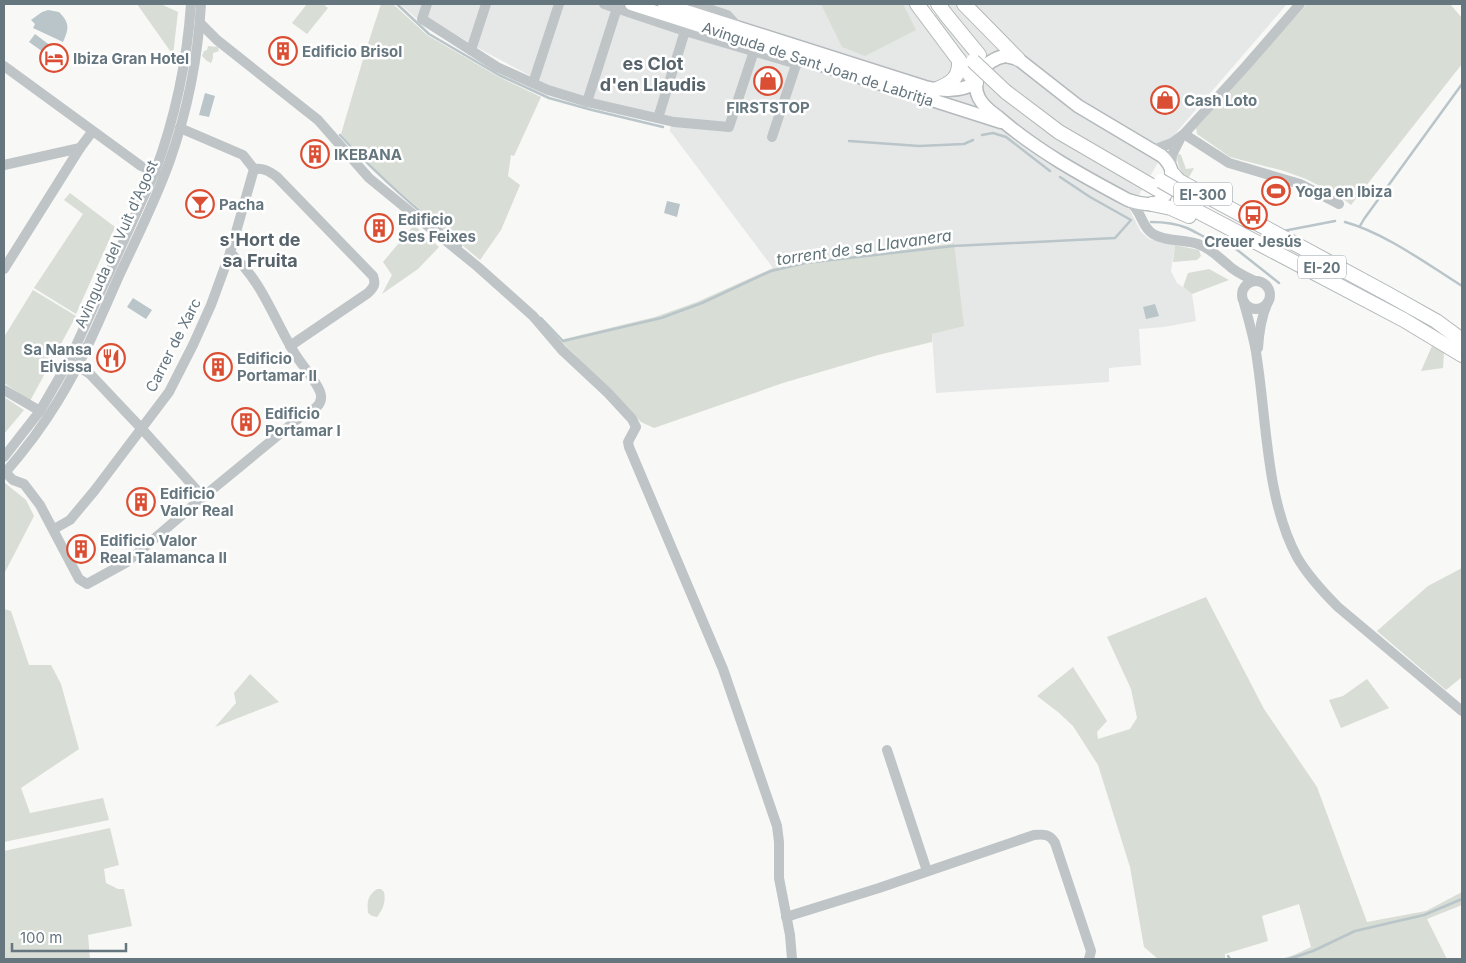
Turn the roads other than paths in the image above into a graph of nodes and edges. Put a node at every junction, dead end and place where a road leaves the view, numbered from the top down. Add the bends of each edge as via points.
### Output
1 (191, 4) edge
2 (202, 4) edge
3 (427, 4) edge
4 (486, 4) edge
5 (559, 4) edge
6 (604, 4) edge
7 (631, 4) edge
8 (664, 4) edge
9 (694, 4) edge
10 (917, 4) edge
11 (928, 4) edge
12 (938, 4) edge
13 (964, 4) edge
14 (1300, 4) edge
15 (617, 8) junction
16 (200, 23) junction
17 (739, 28) junction
18 (685, 31) junction
19 (217, 40) junction
20 (197, 48) junction
21 (471, 50) junction
22 (754, 52) junction
23 (976, 58) junction
24 (1018, 59) junction
25 (959, 60) junction
26 (798, 61) junction
27 (4, 66) edge
28 (533, 83) junction
29 (976, 83) junction
30 (937, 89) junction
31 (587, 102) junction
32 (658, 118) junction
33 (1005, 124) junction
34 (180, 128) junction
35 (92, 132) junction
36 (1184, 134) junction
37 (772, 137) dead end
38 (80, 148) junction
39 (1153, 150) junction
40 (170, 161) junction
41 (4, 165) edge
42 (254, 169) junction
43 (155, 172) junction
44 (1165, 177) junction
45 (1180, 197) junction
46 (1128, 200) junction
47 (1151, 204) junction
48 (1339, 204) dead end
49 (1142, 223) junction
50 (230, 253) junction
51 (1227, 264) junction
52 (4, 268) edge
53 (1253, 280) junction
54 (1243, 299) junction
55 (1268, 304) junction
56 (1435, 340) junction
57 (1462, 341) edge
58 (290, 346) junction
59 (1462, 355) edge
60 (1257, 359) junction
61 (78, 366) junction
62 (4, 390) edge
63 (40, 411) junction
64 (142, 429) junction
65 (4, 457) edge
66 (5, 473) edge
67 (203, 497) junction
68 (54, 529) junction
69 (1462, 711) edge
70 (887, 750) dead end
71 (927, 871) junction
72 (786, 917) junction
73 (792, 959) edge
74 (1089, 959) edge

1 - 43 street, Avinguda del Vuit d'Agost via 176,104
2 - 16 street, Avinguda del Vuit d'Agost
3 - 21 street via 422,19
4 - 21 street
5 - 28 street
6 - 15 street, Avinguda de Sant Joan de Labritja
7 - 26 main road, Avinguda de Sant Joan de Labritja / EI-300
8 - 17 main road, Avinguda de Sant Joan de Labritja
9 - 17 street, Avinguda de Sant Joan de Labritja via 727,15
10 - 25 highway
11 - 23 highway, EI-20 via 959,46
12 - 23 highway, EI-20
13 - 24 highway
14 - 36 street
15 - 18 street, Avinguda de Sant Joan de Labritja
15 - 31 street
16 - 19 street
16 - 20 street, Avinguda del Vuit d'Agost
17 - 30 main road, Avinguda de Sant Joan de Labritja
18 - 22 street, Avinguda de Sant Joan de Labritja
18 - 32 street
19 - 20 street
19 - 72 street via 318,120 369,178 533,316 562,350 632,419 636,427 628,442 629,447 723,669 777,826 779,878
20 - 34 street, Avinguda del Vuit d'Agost
21 - 28 street via 497,67
22 - 26 street, Avinguda de Sant Joan de Labritja
22 - 32 street via 729,127
23 - 44 highway, EI-20 via 1009,89 1065,125
24 - 29 main road via 1005,56 993,60 978,75
24 - 39 main road, EI-300 via 1078,106
25 - 29 highway
25 - 30 highway via 959,68 952,81
26 - 33 main road, Avinguda de Sant Joan de Labritja / EI-300
26 - 37 street
27 - 35 street
28 - 31 street
29 - 30 main road, Avinguda de Sant Joan de Labritja via 958,90
29 - 33 main road, EI-300 via 980,100
31 - 32 street
33 - 46 main road, EI-300 via 1061,163
34 - 40 street, Avinguda del Vuit d'Agost
34 - 42 street via 243,155
35 - 38 street
35 - 43 street via 140,166
36 - 39 street via 1172,144
36 - 44 street
36 - 48 street via 1229,163 1300,184
38 - 41 street
38 - 52 street
39 - 44 main road, EI-300 via 1162,156
40 - 43 street
40 - 61 street, Avinguda del Vuit d'Agost
42 - 50 street, Carrer de Xarc
42 - 58 street via 262,168 277,177 373,276 375,282 368,294
43 - 63 street, Avinguda del Vuit d'Agost via 69,362
44 - 45 highway, EI-20, bridge
44 - 47 main road, EI-300 via 1171,183 1165,195
44 - 57 highway, EI-300 via 1179,181 1386,293 1436,321
45 - 56 highway, EI-20
45 - 57 highway, EI-20
46 - 47 main road, EI-300
46 - 49 street via 1139,213
47 - 49 street
47 - 56 highway, EI-300 via 1179,211 1336,293
49 - 51 street via 1160,238 1188,241 1210,249
50 - 58 street via 248,270
50 - 64 street, Carrer de Xarc via 193,345 169,392
51 - 53 street
51 - 54 street
53 - 54 street via 1244,287
53 - 55 street via 1262,281 1268,287 1271,295
54 - 55 street via 1250,308 1258,309
54 - 60 street
55 - 60 street via 1261,326
56 - 59 highway, EI-300
58 - 67 street via 319,387 319,404
60 - 69 street via 1276,495 1298,558 1320,589 1338,607
61 - 64 street via 90,374
61 - 66 street, Avinguda del Vuit d'Agost via 51,413
62 - 63 street
63 - 65 street, Avinguda del Vuit d'Agost
64 - 67 street
64 - 68 street, Carrer de Xarc via 70,520
66 - 68 street via 24,484
67 - 68 street via 127,562 87,584 79,579
70 - 71 street
71 - 72 street
71 - 74 street via 1034,834 1048,835 1055,843 1091,951
72 - 73 street

